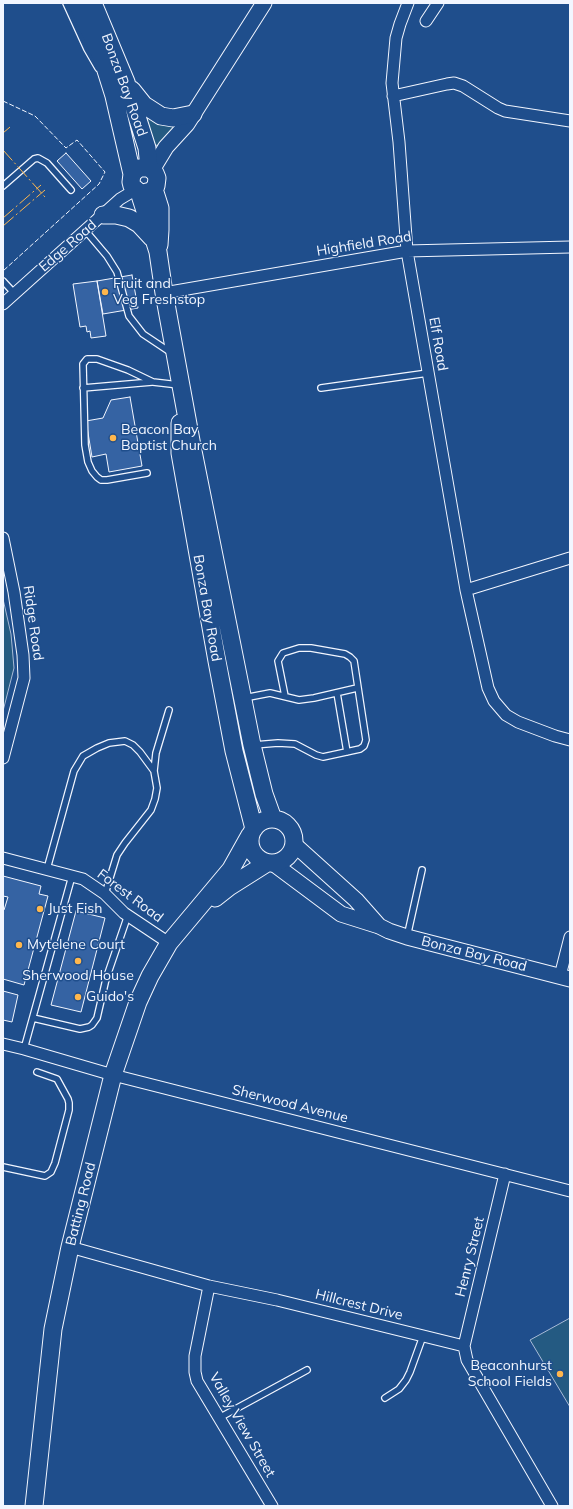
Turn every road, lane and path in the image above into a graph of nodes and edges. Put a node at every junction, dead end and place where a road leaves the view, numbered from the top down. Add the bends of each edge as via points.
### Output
1 (66, 3) edge
2 (77, 3) edge
3 (93, 3) edge
4 (264, 3) edge
5 (408, 3) edge
6 (438, 3) edge
7 (426, 21) dead end
8 (126, 82) junction
9 (114, 96) junction
10 (393, 96) junction
11 (190, 119) junction
12 (570, 120) edge
13 (145, 180) junction
14 (3, 186) edge
15 (71, 190) dead end
16 (103, 215) junction
17 (85, 230) junction
18 (156, 246) junction
19 (570, 248) edge
20 (407, 250) junction
21 (3, 281) edge
22 (14, 293) junction
23 (164, 293) junction
24 (3, 304) edge
25 (175, 356) junction
26 (428, 373) junction
27 (153, 382) junction
28 (180, 385) junction
29 (83, 388) junction
30 (321, 388) dead end
31 (147, 473) dead end
32 (3, 543) edge
33 (570, 558) edge
34 (466, 590) junction
35 (357, 688) junction
36 (337, 693) junction
37 (285, 696) junction
38 (243, 698) junction
39 (169, 710) dead end
40 (570, 740) edge
41 (252, 745) junction
42 (347, 752) junction
43 (3, 758) edge
44 (154, 771) junction
45 (273, 819) junction
46 (252, 832) junction
47 (294, 845) junction
48 (3, 858) edge
49 (271, 864) junction
50 (47, 869) junction
51 (422, 870) dead end
52 (72, 876) junction
53 (105, 894) junction
54 (128, 916) junction
55 (187, 921) junction
56 (379, 926) junction
57 (407, 937) junction
58 (570, 937) edge
59 (169, 943) junction
60 (565, 977) edge
61 (34, 1018) junction
62 (3, 1044) edge
63 (24, 1049) junction
64 (37, 1072) dead end
65 (113, 1075) junction
66 (3, 1167) edge
67 (505, 1174) junction
68 (570, 1191) edge
69 (70, 1247) junction
70 (208, 1286) junction
71 (422, 1336) junction
72 (464, 1346) junction
73 (307, 1370) dead end
74 (385, 1398) dead end
75 (219, 1418) junction
76 (34, 1506) edge
77 (272, 1506) edge
78 (552, 1506) edge

1 - 9 lane via 87,49
2 - 9 main road, Bonza Bay Road via 102,58
3 - 8 main road, Bonza Bay Road
4 - 11 street, Edge Road
5 - 10 street, Elf Road via 395,44 392,67
6 - 7 street
8 - 11 main road via 144,105 161,116
8 - 13 main road, Bonza Bay Road via 147,148
9 - 13 main road, Bonza Bay Road
10 - 12 street via 454,83 505,111
10 - 20 street, Elf Road
11 - 13 street, Edge Road via 166,147
13 - 16 street, Edge Road
13 - 18 main road, Bonza Bay Road via 160,208 160,230
14 - 15 lane via 38,158 47,163
16 - 17 street, Edge Road
16 - 18 main road via 116,214 129,218 139,224
17 - 22 street, Edge Road
17 - 25 lane via 117,272 132,321 143,334
18 - 23 main road, Bonza Bay Road
19 - 20 street, Highfield Road
20 - 23 street, Highfield Road
20 - 26 street, Elf Road
21 - 22 lane
22 - 24 street, Edge Road
23 - 25 main road, Bonza Bay Road
25 - 28 main road, Bonza Bay Road
26 - 30 lane
26 - 34 street, Elf Road
27 - 28 lane
27 - 29 lane
27 - 29 lane via 113,364 90,358 83,364
28 - 38 main road, Bonza Bay Road
28 - 46 main road, Bonza Bay Road via 180,453 234,751
29 - 31 lane via 85,445 88,462 94,474 101,480 107,480
32 - 43 street, Ridge Road via 14,592 24,678
33 - 34 street
34 - 40 street, Elf Road via 488,688 494,701 506,715 518,722
35 - 36 lane
35 - 37 lane via 354,661 350,657 326,650 299,648 283,653 278,661
35 - 42 lane via 366,740 360,749
36 - 37 lane via 299,700
36 - 42 lane
37 - 38 lane via 270,693
38 - 41 main road, Bonza Bay Road
39 - 44 lane via 156,753
41 - 42 lane via 295,744 323,757
41 - 45 main road, Bonza Bay Road
44 - 50 lane via 140,752 125,741 97,748 82,756 74,771
44 - 53 lane via 156,799 151,810 117,855
45 - 46 main road via 265,820
45 - 47 main road via 287,824 292,830
46 - 49 main road via 251,850 260,860
46 - 55 main road, Batting Road via 231,869
47 - 49 main road via 287,858
47 - 56 street, Bonza Bay Road via 356,900
48 - 50 street, Forest Road
49 - 55 main road, Batting Road via 229,887
49 - 56 street, Bonza Bay Road via 341,914
50 - 52 street, Forest Road
51 - 57 lane
52 - 53 street, Forest Road via 83,879
52 - 61 lane
53 - 54 street, Forest Road
54 - 59 street, Forest Road
54 - 61 lane via 106,979 97,1018 92,1025 80,1029
55 - 59 main road, Batting Road
56 - 57 street, Bonza Bay Road
57 - 60 street, Bonza Bay Road
58 - 60 street
59 - 65 main road, Batting Road via 138,1002
61 - 63 lane
62 - 63 street, Sherwood Avenue
63 - 65 street, Sherwood Avenue
64 - 66 lane via 57,1078 69,1103 55,1163 51,1172 45,1176
65 - 67 street, Sherwood Avenue
65 - 69 main road, Batting Road
67 - 68 street, Sherwood Avenue
67 - 72 street, Henry Street
69 - 70 street, Hillcrest Drive
69 - 76 main road, Batting Road via 53,1329
70 - 71 street, Hillcrest Drive via 277,1300
70 - 75 street, Valley View Street via 194,1364 197,1381
71 - 72 street, Hillcrest Drive
71 - 74 lane via 406,1380 399,1389
72 - 78 street via 467,1360
73 - 75 lane
75 - 77 street, Valley View Street

